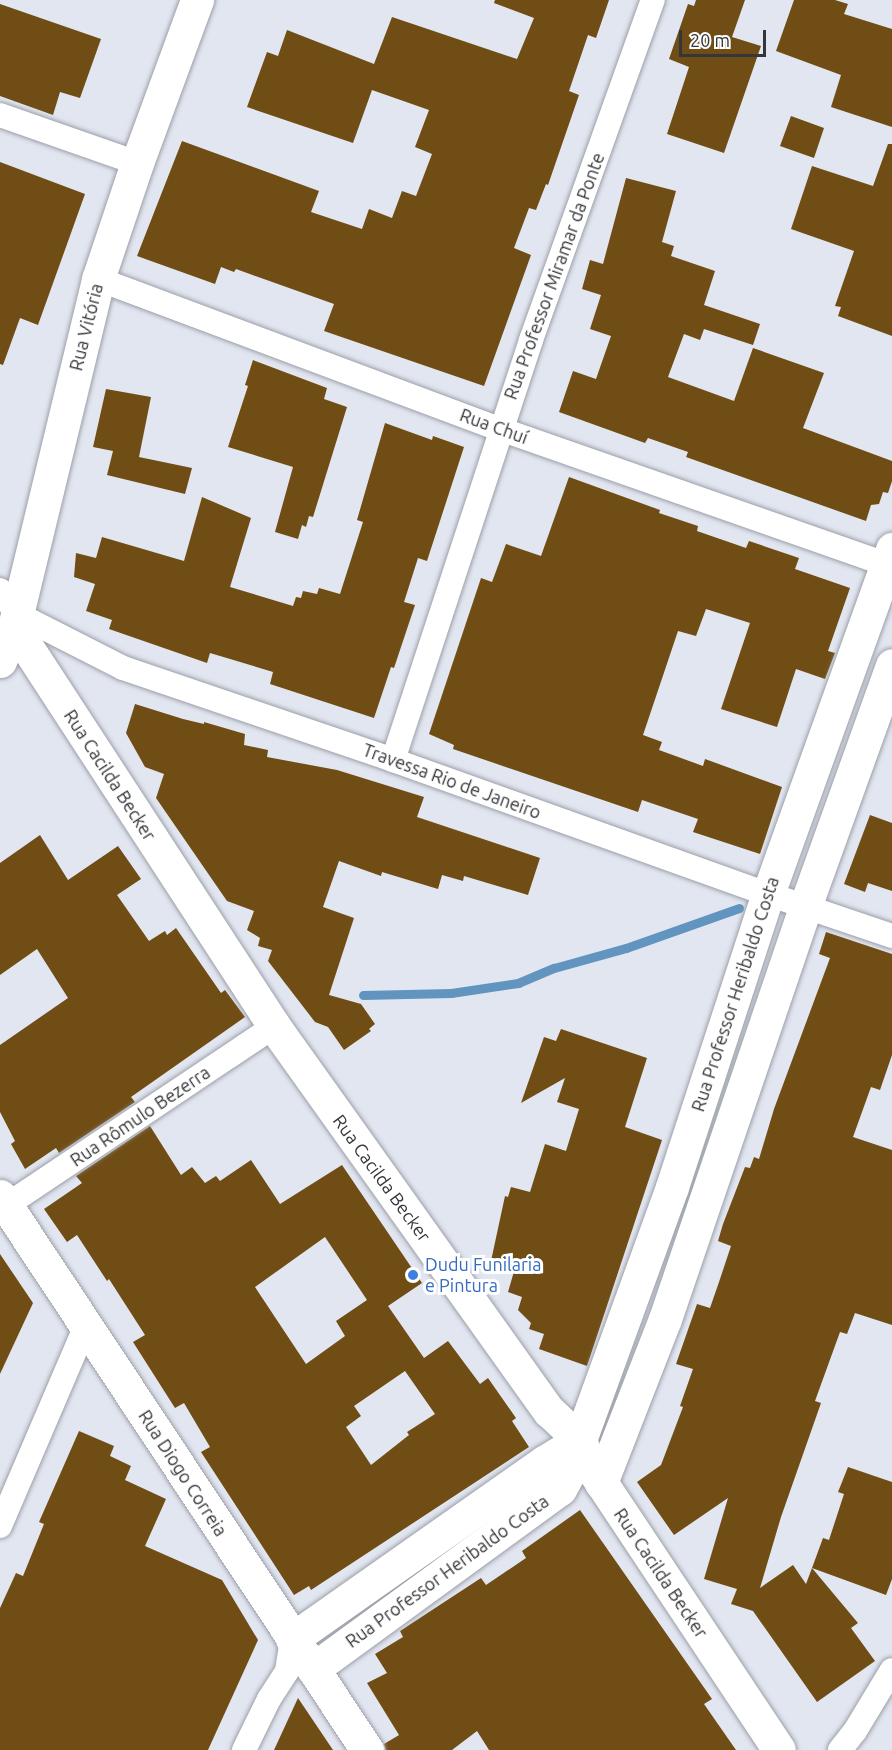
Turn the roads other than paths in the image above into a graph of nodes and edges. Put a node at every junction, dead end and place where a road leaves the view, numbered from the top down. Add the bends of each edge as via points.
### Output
1 (198, 0) edge
2 (653, 0) edge
3 (0, 115) edge
4 (137, 163) junction
5 (98, 279) junction
6 (500, 429) junction
7 (890, 560) edge
8 (10, 610) edge
9 (0, 661) edge
10 (892, 665) edge
11 (393, 760) junction
12 (768, 894) junction
13 (805, 907) junction
14 (892, 936) edge
15 (274, 1026) junction
16 (3, 1200) edge
17 (86, 1325) junction
18 (580, 1440) junction
19 (602, 1483) junction
20 (0, 1526) edge
21 (292, 1638) junction
22 (300, 1670) junction
23 (892, 1670) edge
24 (244, 1750) edge
25 (367, 1750) edge
26 (779, 1750) edge
27 (840, 1750) edge

1 - 4 main road, Rua Vitória
2 - 6 street, Rua Professor Miramar da Ponte
3 - 4 street
4 - 5 main road, Rua Vitória
5 - 6 street, Rua Chuí
5 - 8 main road, Rua Vitória
6 - 7 street, Rua Chuí
6 - 11 street, Rua Professor Miramar da Ponte
7 - 12 main road, Rua Professor Heribaldo Costa
8 - 9 main road, Rua Vitória
8 - 11 street, Travessa Rio de Janeiro via 123,668
8 - 15 main road, Rua Cacilda Becker
10 - 13 main road, Rua Professor Heribaldo Costa
11 - 12 street, Travessa Rio de Janeiro
12 - 13 street, Travessa Rio de Janeiro
12 - 18 main road, Rua Professor Heribaldo Costa via 672,1187
13 - 14 street, Travessa Rio de Janeiro
13 - 19 main road, Rua Professor Heribaldo Costa via 664,1319
15 - 16 street, Rua Rômulo Bezerra
15 - 18 main road, Rua Cacilda Becker via 549,1411
16 - 17 main road, Rua Diogo Correia
17 - 20 street
17 - 21 main road, Rua Diogo Correia
18 - 19 main road, Rua Cacilda Becker
18 - 21 main road, Rua Professor Heribaldo Costa via 544,1461
18 - 22 main road, Rua Professor Heribaldo Costa via 574,1464 560,1488
19 - 26 main road, Rua Cacilda Becker
21 - 22 main road, Rua Diogo Correia
22 - 24 street, Rua Professor Heribaldo Costa via 269,1699
22 - 25 main road, Rua Diogo Correia
23 - 27 street

